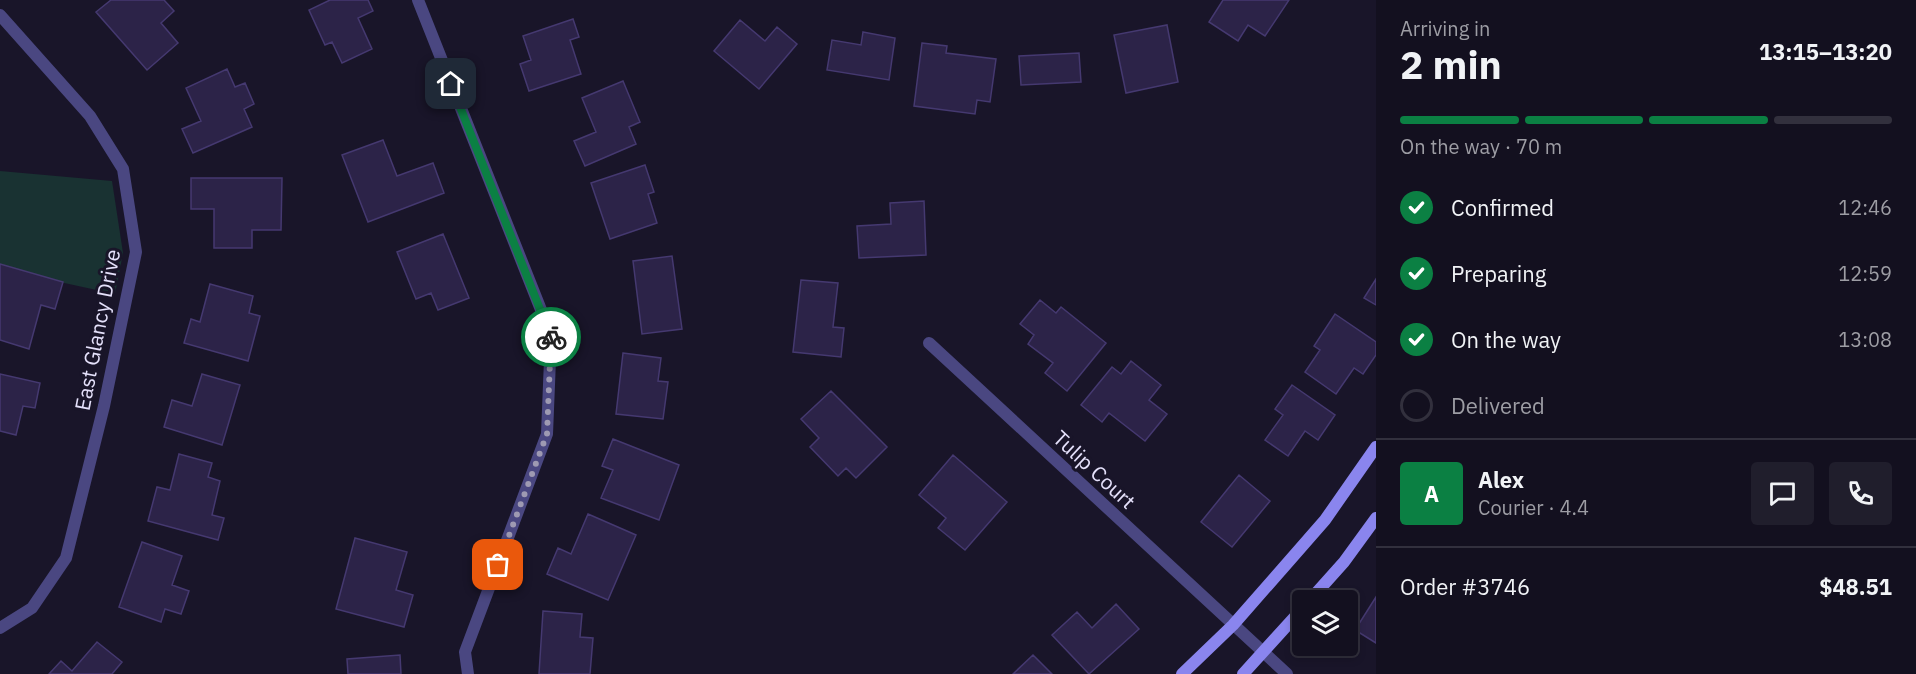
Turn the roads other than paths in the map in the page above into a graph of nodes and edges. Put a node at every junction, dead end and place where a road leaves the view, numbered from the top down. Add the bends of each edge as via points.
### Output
1 (418, 0) edge
2 (0, 15) edge
3 (929, 343) dead end
4 (1376, 447) edge
5 (1376, 518) edge
6 (1319, 590) edge
7 (1292, 620) edge
8 (1233, 625) junction
9 (0, 628) edge
10 (1264, 652) junction
11 (468, 674) edge
12 (1182, 674) edge
13 (1243, 674) edge
14 (1287, 674) edge

1 - 11 street via 551,335 547,434 465,652
2 - 9 street, East Glancy Drive via 90,116 123,169 136,252 104,406 66,558 32,608
3 - 8 street, Tulip Court
4 - 8 street via 1325,520
5 - 6 street
7 - 10 street
8 - 10 street, Tulip Court
8 - 12 street
10 - 13 street
10 - 14 street, Tulip Court

